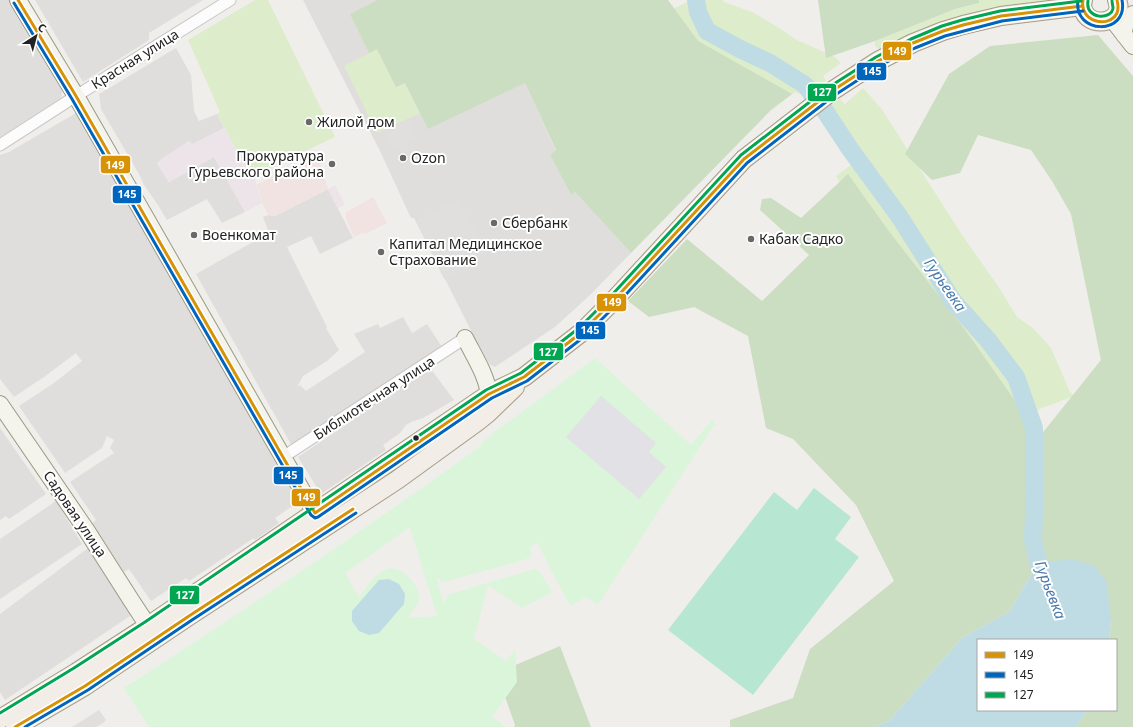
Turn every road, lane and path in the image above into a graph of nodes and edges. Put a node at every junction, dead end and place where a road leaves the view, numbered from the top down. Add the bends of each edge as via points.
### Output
1 (18, 0) edge
2 (230, 0) edge
3 (1082, 3) edge
4 (1123, 9) edge
5 (1129, 41) edge
6 (76, 96) junction
7 (0, 145) edge
8 (465, 338) joint
9 (501, 385) junction
10 (0, 404) edge
11 (283, 457) junction
12 (315, 513) junction
13 (148, 626) junction
14 (0, 718) edge
15 (16, 727) edge

1 - 6 street
2 - 6 street, Красная улица
3 - 4 main road via 1086,16 1097,21 1104,22
3 - 9 main road via 1001,16 943,32 913,43 878,61 832,91 744,159 582,332
4 - 5 street
6 - 7 street, Красная улица
6 - 11 street
8 - 9 street
8 - 11 street, Библиотечная улица
9 - 12 main road
9 - 15 main road via 477,422 397,480 85,686
10 - 13 street, Садовая улица
11 - 12 street
12 - 13 main road
13 - 14 main road

